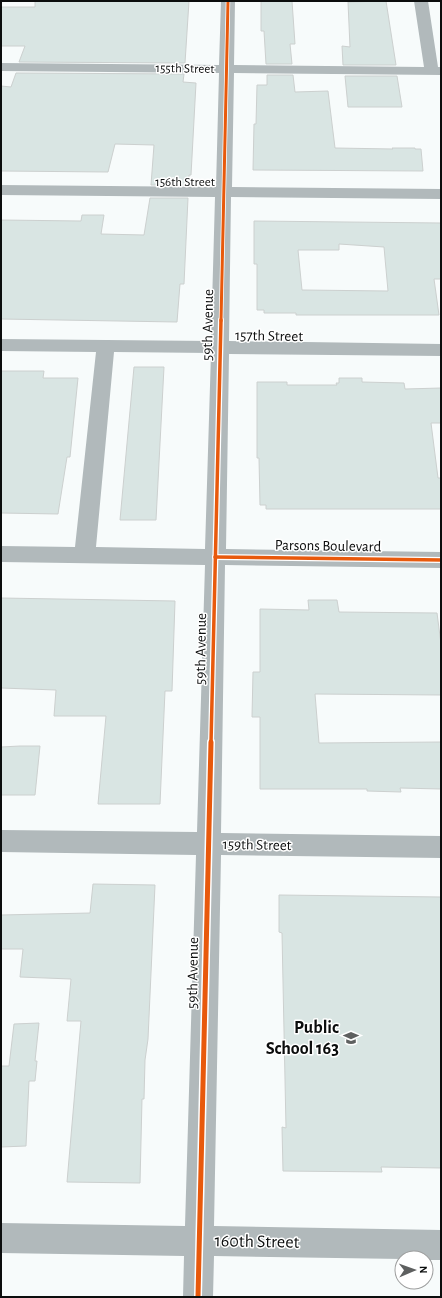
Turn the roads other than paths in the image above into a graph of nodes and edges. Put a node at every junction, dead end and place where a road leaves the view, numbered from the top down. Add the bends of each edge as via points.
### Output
1 (228, 1) edge
2 (421, 1) edge
3 (1, 67) edge
4 (226, 69) junction
5 (436, 71) edge
6 (1, 190) edge
7 (223, 192) junction
8 (441, 194) edge
9 (1, 345) edge
10 (106, 346) junction
11 (220, 347) junction
12 (441, 350) edge
13 (1, 554) edge
14 (85, 555) junction
15 (215, 557) junction
16 (441, 560) edge
17 (1, 841) edge
18 (208, 844) junction
19 (441, 847) edge
20 (1, 1238) edge
21 (200, 1242) junction
22 (441, 1245) edge
23 (198, 1297) edge

1 - 4 street, 59th Avenue
2 - 5 street
3 - 4 street, 155th Street
4 - 5 street, 155th Street
4 - 7 street, 59th Avenue
6 - 7 street, 156th Street
7 - 8 street, 156th Street
7 - 11 street, 59th Avenue
9 - 10 street, 157th Street
10 - 11 street, 157th Street
10 - 14 street
11 - 12 street, 157th Street
11 - 15 street, 59th Avenue
13 - 14 street, Parsons Boulevard
14 - 15 street, Parsons Boulevard
15 - 16 street, Parsons Boulevard
15 - 18 street, 59th Avenue
17 - 18 street, 159th Street
18 - 19 street, 159th Street
18 - 21 street, 59th Avenue
20 - 21 street, 160th Street
21 - 22 street, 160th Street
21 - 23 street, 59th Avenue

